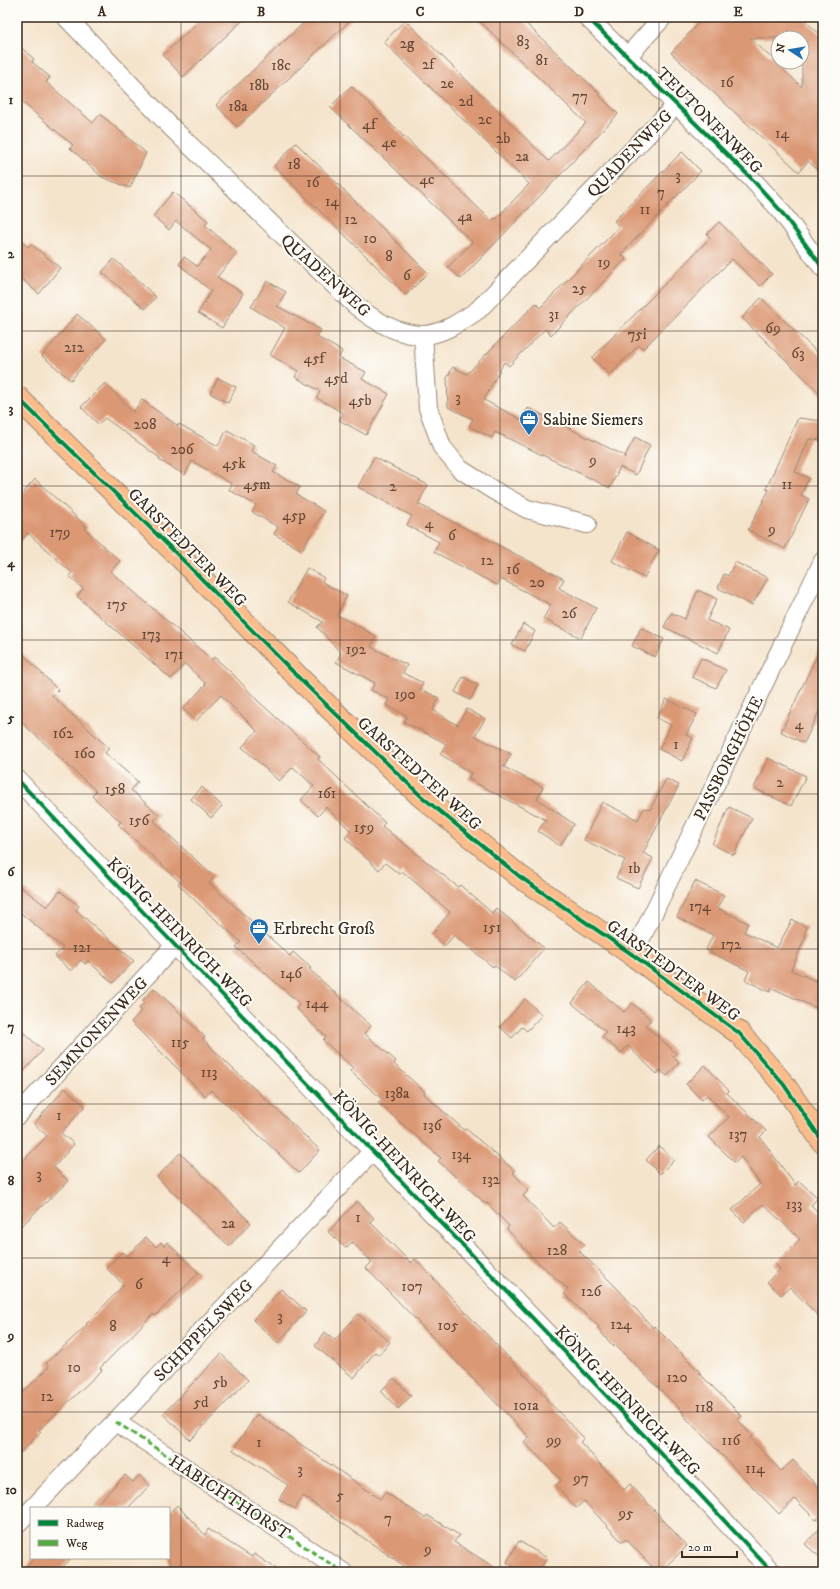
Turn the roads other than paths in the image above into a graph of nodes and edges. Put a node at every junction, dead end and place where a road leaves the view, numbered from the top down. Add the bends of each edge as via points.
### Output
1 (66, 17) edge
2 (587, 17) edge
3 (663, 17) edge
4 (627, 57) junction
5 (676, 105) junction
6 (823, 268) edge
7 (423, 335) junction
8 (17, 397) edge
9 (587, 524) dead end
10 (823, 561) edge
11 (17, 779) edge
12 (174, 946) junction
13 (633, 955) junction
14 (17, 1116) edge
15 (823, 1142) edge
16 (373, 1151) junction
17 (116, 1422) junction
18 (34, 1507) edge
19 (30, 1511) edge
20 (17, 1524) edge
21 (343, 1572) edge
22 (772, 1572) edge

1 - 7 street, QUADENWEG via 172,128 354,304 386,325
2 - 4 street, TEUTONENWEG
3 - 4 street
4 - 5 street, TEUTONENWEG
5 - 6 street, TEUTONENWEG via 714,140 770,199
5 - 7 street, QUADENWEG via 478,310 460,322
7 - 9 street via 428,408 442,447 460,469 527,509
8 - 13 main road, GARSTEDTER WEG via 421,796 519,876
10 - 13 street, PASSBORGHÖHE
11 - 12 street, KÖNIG-HEINRICH-WEG
12 - 14 street, SEMNONENWEG
12 - 16 street, KÖNIG-HEINRICH-WEG
13 - 15 main road, GARSTEDTER WEG via 739,1033 784,1084
16 - 17 street, SCHIPPELSWEG
16 - 22 street, KÖNIG-HEINRICH-WEG
17 - 18 street, SCHIPPELSWEG
17 - 21 street, HABICHTHORST
19 - 20 street, SCHIPPELSWEG

